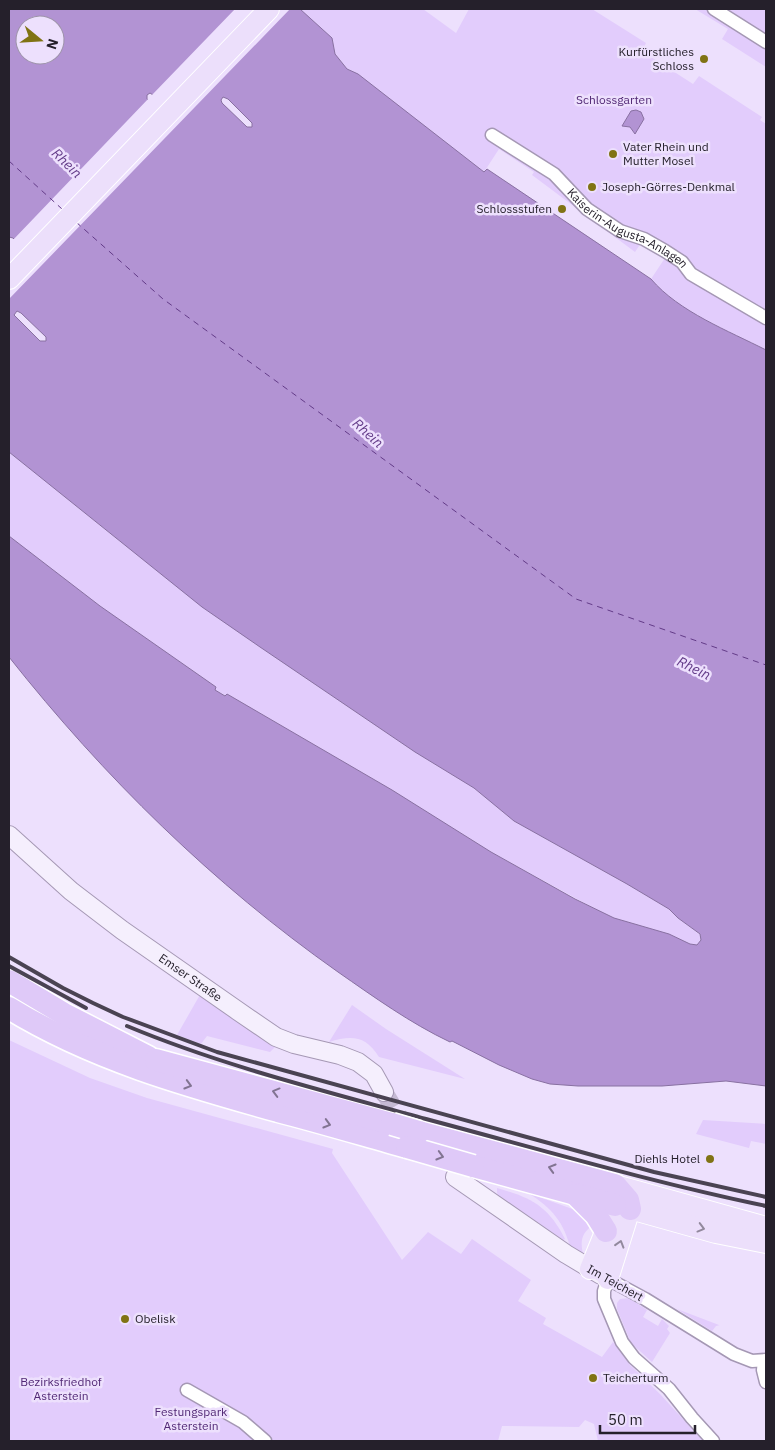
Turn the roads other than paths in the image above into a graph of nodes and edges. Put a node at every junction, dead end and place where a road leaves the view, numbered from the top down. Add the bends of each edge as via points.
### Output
1 (255, 9) edge
2 (269, 9) edge
3 (714, 9) edge
4 (766, 42) edge
5 (492, 135) dead end
6 (9, 263) edge
7 (9, 279) edge
8 (766, 318) edge
9 (9, 835) edge
10 (9, 981) edge
11 (9, 995) edge
12 (9, 1008) edge
13 (148, 1057) junction
14 (384, 1092) tunnel mouth
15 (413, 1139) junction
16 (464, 1171) junction
17 (575, 1194) junction
18 (620, 1195) junction
19 (657, 1207) junction
20 (766, 1227) edge
21 (606, 1231) junction
22 (766, 1243) edge
23 (590, 1269) junction
24 (608, 1279) junction
25 (765, 1361) edge
26 (766, 1382) edge
27 (186, 1390) dead end
28 (265, 1441) edge
29 (713, 1441) edge

1 - 6 main road
2 - 7 main road
3 - 4 street
5 - 8 street, Kaiserin-Augusta-Anlagen via 554,174 587,208 620,231 665,251 682,262 691,274
9 - 14 street, Emser Straße via 122,930 238,1011 276,1037 358,1062 374,1074
10 - 13 highway via 64,1014
11 - 13 highway via 74,1030
12 -> 15 highway via 61,1037 122,1063 190,1086
15 -> 13 highway, bridge via 392,1124
15 -> 16 highway, bridge
18 -> 15 highway
16 - 17 highway
16 - 23 street, Im Teichert via 566,1254
17 - 18 highway
17 - 21 highway via 596,1215
18 - 19 main road
18 - 21 main road
24 -> 18 main road
19 - 20 main road
19 -> 22 main road via 716,1232
21 - 23 main road
23 - 24 street, Im Teichert
24 - 25 street, Im Teichert via 734,1354
24 - 29 street via 604,1299 622,1342 634,1358 669,1389
25 - 26 street, Im Teichert
27 - 28 street via 243,1422

